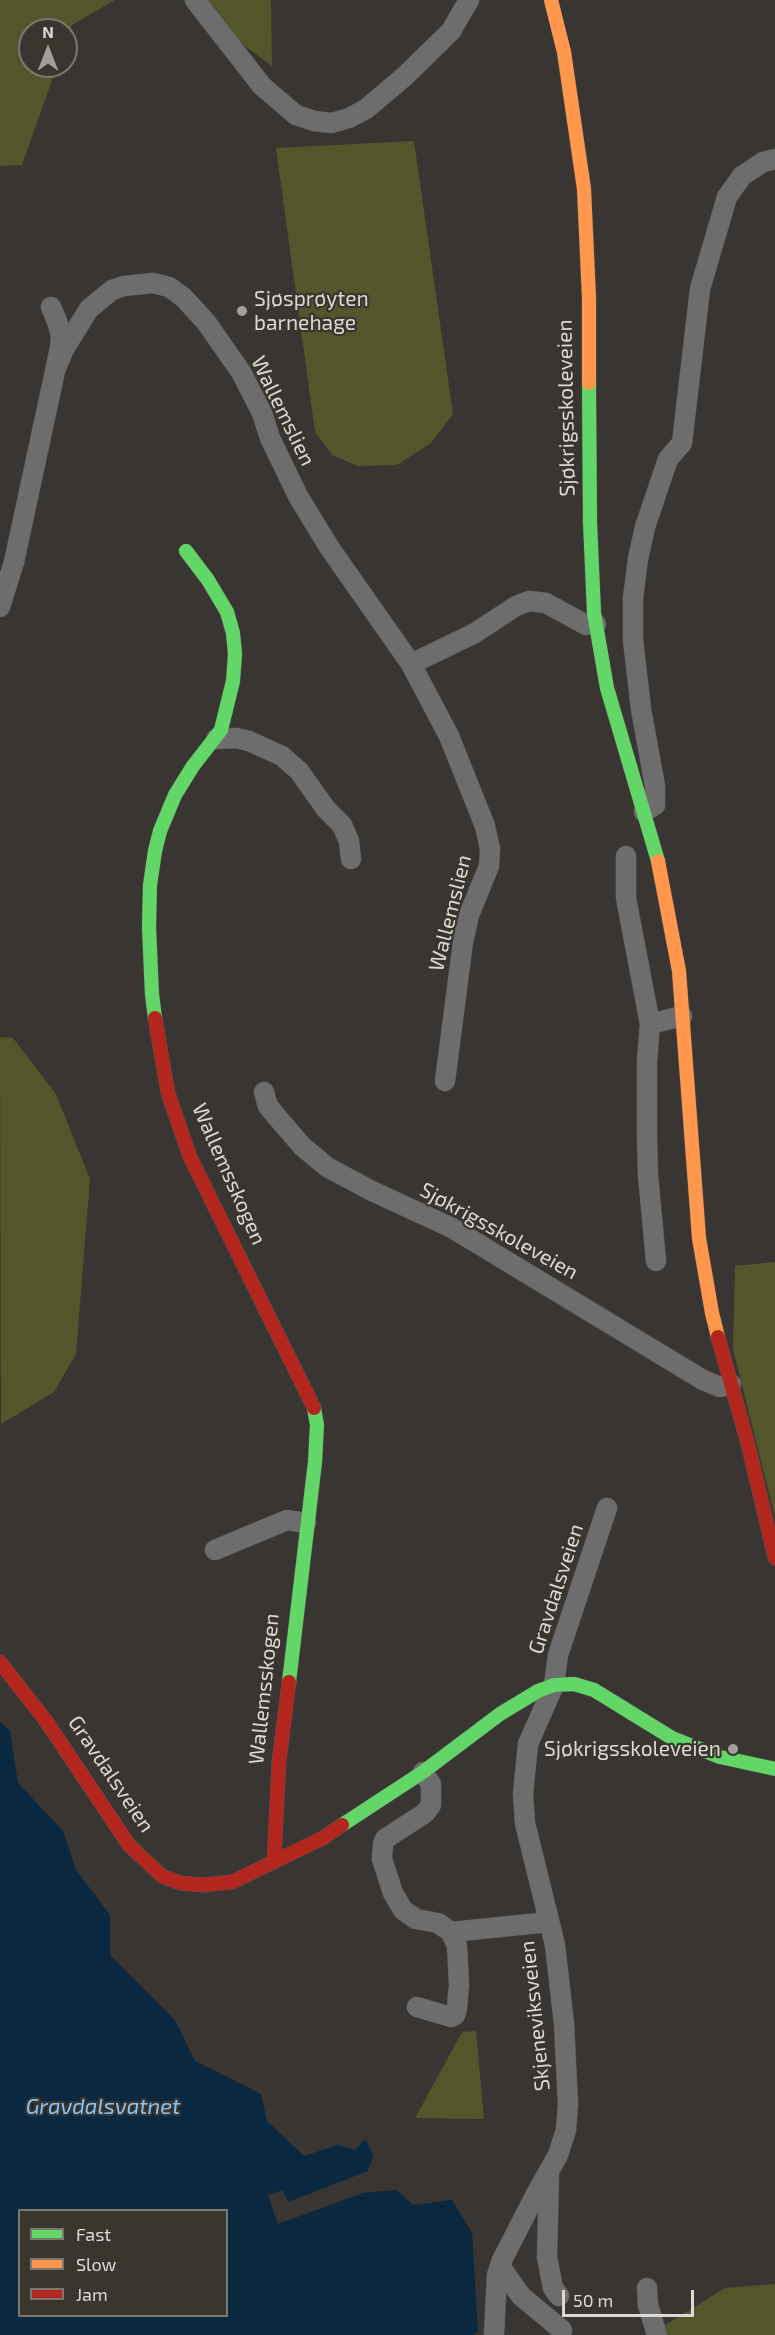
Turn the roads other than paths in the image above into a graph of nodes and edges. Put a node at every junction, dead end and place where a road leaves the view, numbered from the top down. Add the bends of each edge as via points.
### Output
1 (195, 0) edge
2 (469, 0) edge
3 (551, 0) edge
4 (775, 159) edge
5 (51, 307) dead end
6 (56, 368) junction
7 (186, 551) dead end
8 (0, 607) edge
9 (596, 624) junction
10 (411, 664) junction
11 (216, 739) junction
12 (644, 812) junction
13 (626, 856) dead end
14 (351, 859) dead end
15 (682, 1016) junction
16 (650, 1024) junction
17 (445, 1081) dead end
18 (264, 1092) dead end
19 (656, 1261) dead end
20 (731, 1384) junction
21 (607, 1508) dead end
22 (306, 1523) junction
23 (214, 1550) dead end
24 (775, 1558) edge
25 (0, 1662) edge
26 (554, 1685) junction
27 (775, 1769) edge
28 (423, 1772) junction
29 (274, 1862) junction
30 (549, 1922) junction
31 (451, 1932) junction
32 (417, 2007) dead end
33 (549, 2172) junction
34 (500, 2266) junction
35 (647, 2288) dead end
36 (559, 2296) dead end
37 (562, 2330) dead end
38 (494, 2335) edge
39 (657, 2335) edge

1 - 2 street via 262,86 296,115 332,123 366,109 405,76 451,32
3 - 9 street, Sjøkrigsskoleveien via 564,52 584,189 589,298 590,522
4 - 12 street via 742,176 726,197 700,289 682,443 668,459 638,559 633,640 656,805
5 - 6 street via 61,335
6 - 8 street via 14,562
6 - 10 street, Wallemslien via 89,309 112,290 153,283 169,287 183,297 241,372 298,496
7 - 11 street, Wallemsskogen via 227,612 233,633 233,681
9 - 10 street via 586,625 546,603 529,601
9 - 12 street, Sjøkrigsskoleveien via 607,688
10 - 17 street, Wallemslien via 449,736 485,826 490,849 489,866 463,942
11 - 14 street via 249,741 282,756 342,825
11 - 22 street, Wallemsskogen via 175,795 160,831 150,899 152,994 168,1093 190,1157 313,1405 317,1441
12 - 15 street, Sjøkrigsskoleveien via 671,921
13 - 16 street via 626,898
15 - 16 street
15 - 20 street, Sjøkrigsskoleveien via 699,1238 712,1313
16 - 19 street via 647,1138
18 - 20 street, Sjøkrigsskoleveien via 268,1107 302,1146 327,1167 452,1228 703,1380 720,1387
20 - 24 street, Sjøkrigsskoleveien
21 - 26 street, Gravdalsveien via 558,1655
22 - 23 street via 287,1520
22 - 29 street, Wallemsskogen via 279,1762
25 - 29 street, Gravdalsveien via 46,1721 129,1845 162,1876 202,1885 232,1882
26 - 27 street, Gravdalsveien via 574,1684 594,1690 672,1738 720,1757
26 - 28 street, Gravdalsveien via 500,1714
26 - 30 street, Skjeneviksveien via 528,1744 523,1794 531,1854
28 - 29 street, Gravdalsveien via 343,1826
28 - 31 street via 431,1784 431,1805 385,1839 382,1858 403,1910
30 - 31 street
30 - 33 street, Skjeneviksveien via 561,1983 568,2104 566,2130
31 - 32 street via 459,1970 455,2015 446,2017
33 - 34 street, Skjeneviksveien
33 - 36 street via 548,2257 553,2288
34 - 37 street via 521,2296
34 - 38 street, Skjeneviksveien
35 - 39 street

